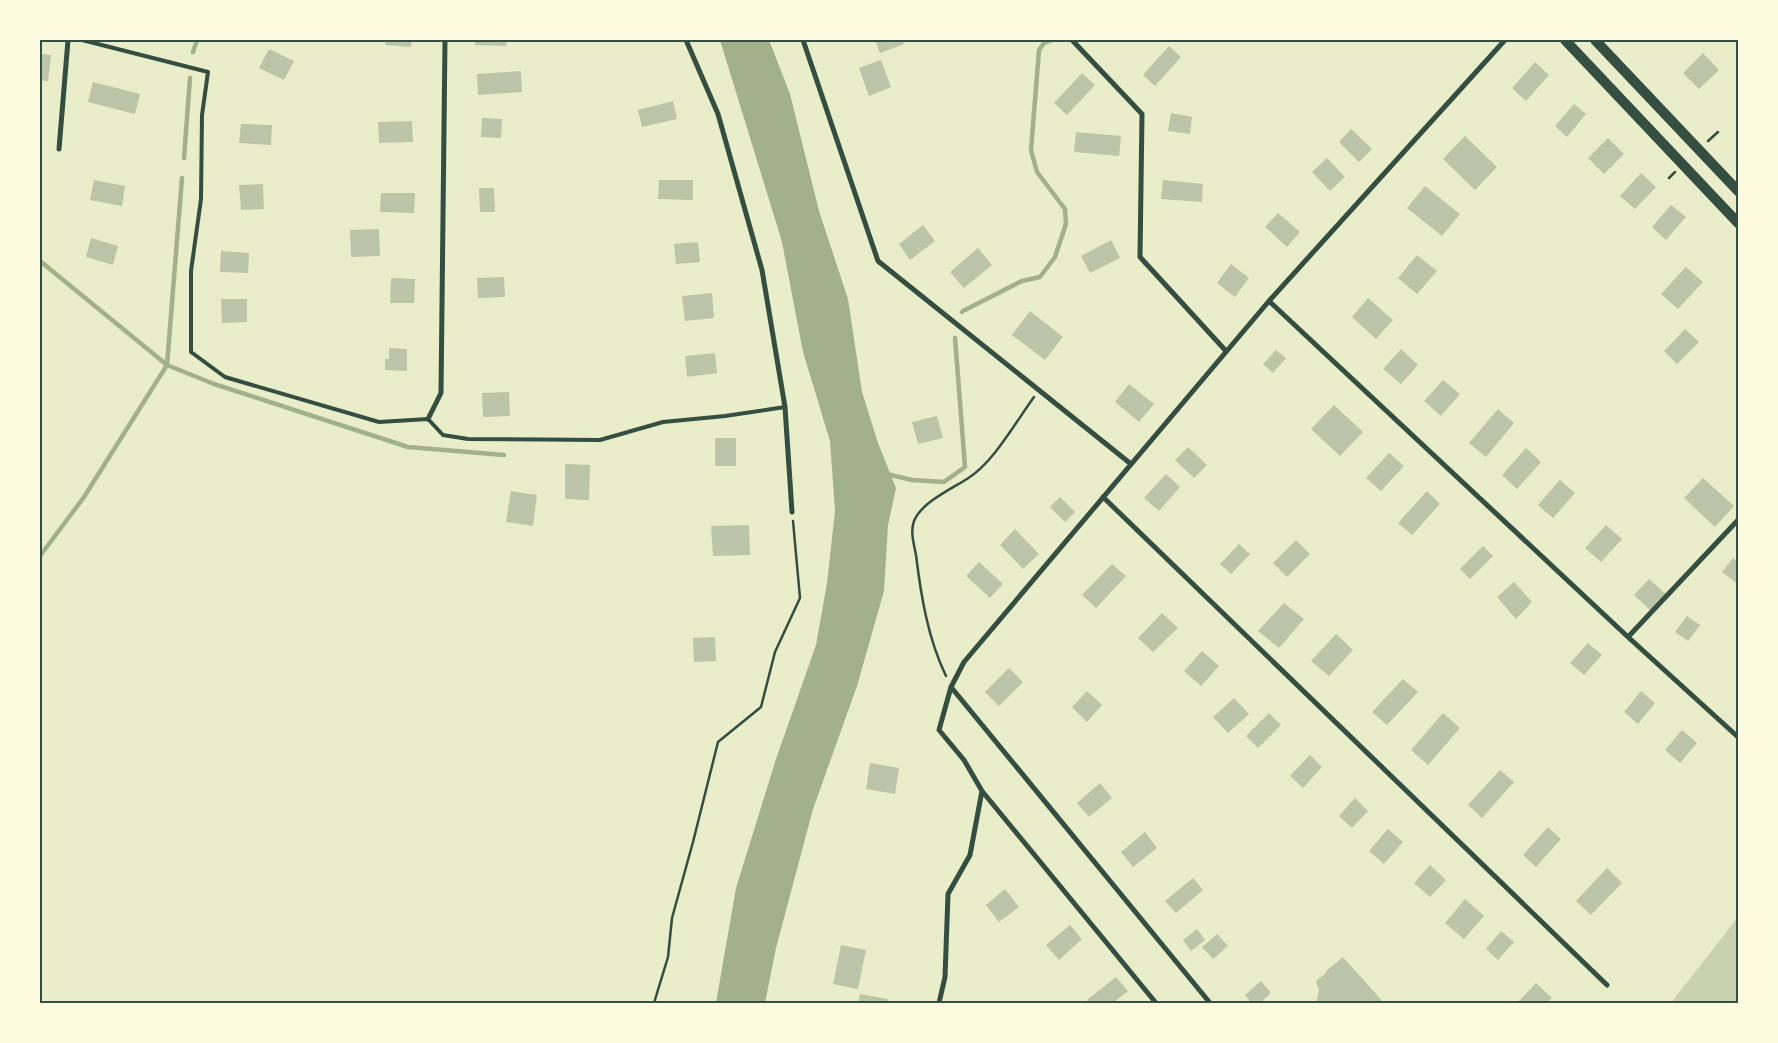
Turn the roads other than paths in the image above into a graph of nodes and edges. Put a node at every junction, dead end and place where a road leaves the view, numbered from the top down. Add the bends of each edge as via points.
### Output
1 (68, 40) edge
2 (82, 40) edge
3 (445, 40) edge
4 (686, 40) edge
5 (804, 40) edge
6 (1072, 40) edge
7 (1505, 40) edge
8 (1565, 40) edge
9 (1595, 40) edge
10 (59, 149) dead end
11 (1738, 191) edge
12 (1738, 223) edge
13 (1269, 301) junction
14 (1226, 351) junction
15 (785, 407) junction
16 (428, 418) junction
17 (1131, 464) junction
18 (1103, 497) junction
19 (792, 512) road end
20 (1738, 520) edge
21 (1628, 637) junction
22 (951, 687) junction
23 (1738, 737) edge
24 (982, 791) junction
25 (1607, 985) dead end
26 (939, 1003) edge
27 (1156, 1003) edge
28 (1210, 1003) edge

1 - 10 street
2 - 16 lane via 208,72 202,115 201,199 192,270 192,352 225,377 379,422
3 - 16 street via 441,393
4 - 15 street via 718,114 762,270
5 - 17 street via 878,261
6 - 14 street via 1142,114 1140,257
7 - 13 street
8 - 12 main road
9 - 11 main road
13 - 14 street
13 - 21 street
14 - 17 street
15 - 16 lane via 663,422 600,440 468,439 444,435
15 - 19 street
17 - 18 street
18 - 22 street via 964,662
18 - 25 street
20 - 21 street
21 - 23 street
22 - 24 street via 939,730 964,760
22 - 28 street
24 - 26 street via 970,855 948,894 945,977
24 - 27 street

